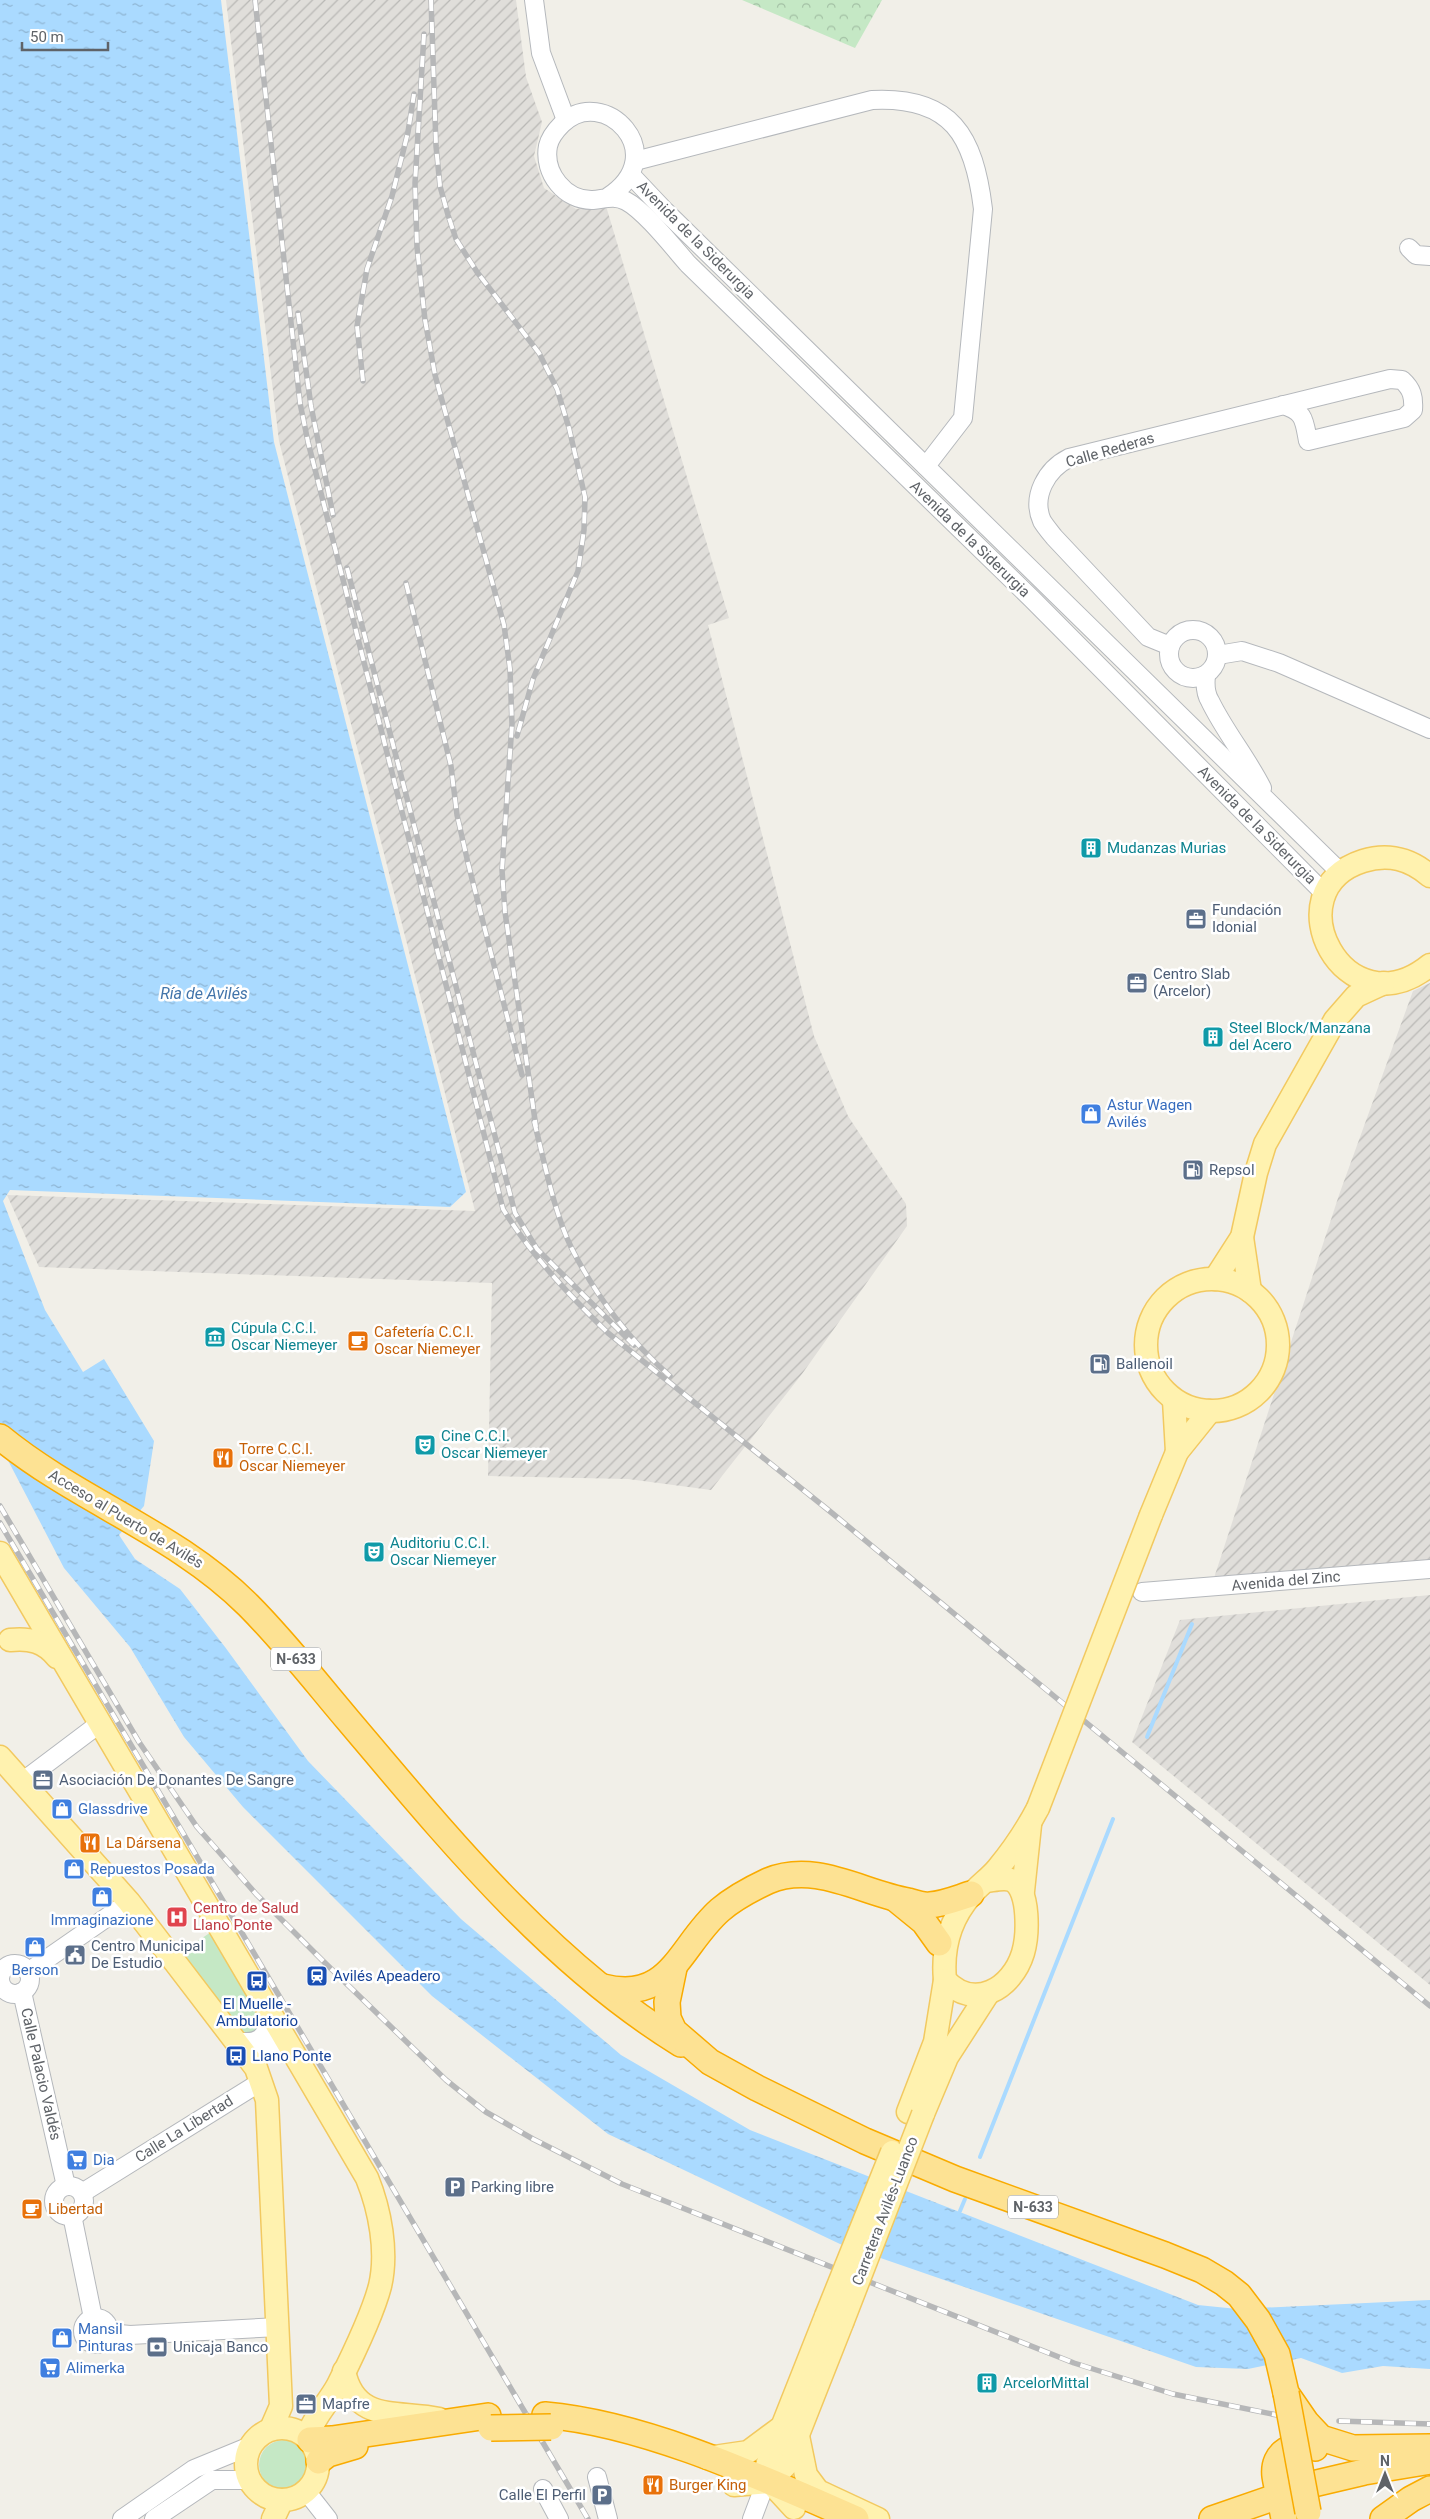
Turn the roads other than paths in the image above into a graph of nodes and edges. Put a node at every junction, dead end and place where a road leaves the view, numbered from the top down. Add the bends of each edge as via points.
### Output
1 (534, 0) edge
2 (566, 120) junction
3 (633, 168) junction
4 (608, 196) junction
5 (1409, 248) dead end
6 (1430, 256) edge
7 (1283, 405) junction
8 (926, 466) junction
9 (1170, 646) junction
10 (1218, 655) junction
11 (1206, 675) junction
12 (1430, 730) edge
13 (1269, 802) junction
14 (1426, 864) edge
15 (1340, 872) junction
16 (1324, 893) junction
17 (1340, 965) junction
18 (1430, 965) edge
19 (1384, 983) junction
20 (1335, 1020) junction
21 (1242, 1237) junction
22 (1216, 1278) junction
23 (1250, 1291) junction
24 (1174, 1400) junction
25 (1210, 1412) junction
26 (0, 1437) edge
27 (1177, 1452) junction
28 (0, 1553) edge
29 (1430, 1569) edge
30 (1142, 1592) dead end
31 (29, 1600) junction
32 (5, 1643) edge
33 (65, 1666) junction
34 (99, 1724) junction
35 (0, 1757) edge
36 (22, 1782) junction
37 (424, 1810) junction
38 (1034, 1815) junction
39 (979, 1888) junction
40 (1023, 1891) junction
41 (895, 1899) junction
42 (129, 1902) junction
43 (940, 1943) dead end
44 (554, 1962) junction
45 (674, 1968) junction
46 (28, 1972) junction
47 (945, 1980) junction
48 (648, 1986) junction
49 (603, 1987) junction
50 (22, 1992) junction
51 (987, 1995) junction
52 (667, 2002) junction
53 (273, 2018) junction
54 (641, 2018) junction
55 (236, 2041) junction
56 (290, 2047) junction
57 (710, 2062) junction
58 (259, 2074) junction
59 (738, 2091) junction
60 (916, 2113) junction
61 (865, 2141) junction
62 (74, 2190) junction
63 (72, 2215) junction
64 (92, 2318) junction
65 (279, 2327) junction
66 (109, 2333) junction
67 (344, 2371) junction
68 (1286, 2393) junction
69 (450, 2421) junction
70 (548, 2421) junction
71 (489, 2422) junction
72 (271, 2429) junction
73 (789, 2433) junction
74 (250, 2446) junction
75 (317, 2446) junction
76 (1430, 2447) edge
77 (706, 2458) junction
78 (1418, 2463) edge
79 (1430, 2474) edge
80 (597, 2478) dead end
81 (250, 2480) junction
82 (543, 2489) dead end
83 (765, 2489) junction
84 (1430, 2490) edge
85 (306, 2491) junction
86 (1282, 2508) edge
87 (277, 2510) edge
88 (1309, 2517) edge
89 (122, 2519) edge
90 (154, 2519) edge
91 (328, 2519) edge
92 (559, 2519) edge
93 (608, 2519) edge
94 (752, 2519) edge
95 (820, 2519) edge
96 (856, 2519) edge
97 (878, 2519) edge
98 (1212, 2519) edge
99 (1258, 2519) edge
100 (1384, 2519) edge

1 - 2 street via 541,53
2 - 3 street via 582,113 598,112 614,118 626,129 634,144
2 - 4 street via 555,131 548,146 547,162 552,177 562,189 576,197 592,200
3 - 4 street via 622,188
3 - 8 street, Avenida de la Siderurgia via 665,211
3 - 8 street via 872,100 917,103 957,125 979,174 982,219 963,418
4 - 16 street, Avenida de la Siderurgia via 627,202 646,219 688,264 1032,599
5 - 6 street via 1416,254
7 - 7 street, Calle Rederas via 1296,410 1304,418 1308,441 1404,418 1413,410 1414,400 1410,388 1402,380 1390,379
7 - 9 street, Calle Rederas via 1069,458 1055,467 1040,488 1039,512 1042,522 1054,537 1148,638
8 - 13 street, Avenida de la Siderurgia
9 - 10 street via 1176,636 1186,630 1198,630 1209,635 1216,644
9 - 11 street via 1169,658 1183,676 1195,678
10 - 11 street via 1214,667
10 - 12 street via 1242,651 1279,663
11 - 13 street via 1209,700
13 - 15 street, Avenida de la Siderurgia
14 - 15 main road via 1398,857 1376,857 1355,863
15 - 16 main road
16 - 17 main road via 1320,921 1331,955
17 - 19 main road via 1357,977
17 - 20 main road via 1343,985
18 - 19 main road via 1409,978
19 - 20 main road via 1356,996
20 - 21 main road via 1266,1144
21 - 22 main road
21 - 23 main road
22 - 23 main road via 1232,1281
22 - 24 main road via 1183,1285 1167,1295 1147,1327 1148,1365 1158,1385
23 - 25 main road via 1265,1305 1275,1323 1278,1355 1272,1374 1258,1392 1240,1405
24 - 25 main road
24 - 27 main road
25 - 27 main road
26 - 37 highway, Acceso al Puerto de Avilés / N-633 via 31,1462 184,1551 219,1577 248,1605
27 - 38 main road, bridge
28 - 31 main road
29 - 30 street, Avenida del Zinc
31 - 32 main road via 25,1622
31 - 33 main road
32 - 33 main road via 36,1640
33 - 34 main road
34 - 36 street
34 - 53 main road
35 - 36 main road
36 - 42 main road
37 - 44 highway via 439,1835
37 - 49 highway via 517,1910
38 - 39 main road
38 - 40 main road
39 - 40 main road via 998,1879 1012,1881
39 - 41 highway via 929,1905
39 - 47 main road via 947,1935 943,1964
40 - 51 main road via 1026,1910 1023,1953 1007,1980
41 - 43 highway via 924,1922
41 - 45 highway via 844,1881 805,1874 771,1880 743,1893 719,1911
42 - 46 street
42 - 55 main road
44 - 54 highway via 627,2015
44 - 59 highway via 634,2030 680,2060
45 - 48 highway
45 - 52 highway
46 - 50 street via 30,1981
46 - 50 street via 15,1964 1,1974 1,1984 6,1990
47 - 51 main road via 961,1994
47 - 60 main road, Carretera Avilés-Luanco via 935,2042
48 - 49 highway via 623,1992
48 - 54 highway
49 - 54 highway
50 - 62 street, Calle Palacio Valdés
51 - 60 main road, Carretera Avilés-Luanco
52 - 54 highway
52 - 57 highway via 668,2018 674,2031
53 - 55 street via 260,2039 248,2043
53 - 56 main road
54 - 57 highway
54 - 59 highway via 646,2029
55 - 58 main road
56 - 58 street via 271,2047 257,2059
56 - 67 main road via 367,2178 378,2212 382,2260 380,2285
57 - 61 highway
58 - 62 street, Calle La Libertad
58 - 65 main road via 267,2100
59 - 61 highway via 824,2128
60 - 73 main road, Carretera Avilés-Luanco, bridge
61 - 68 highway, N-633 via 955,2179 1202,2270 1224,2283 1239,2295 1258,2320 1277,2354
62 - 63 street via 82,2206
62 - 63 street via 56,2193 55,2205 63,2214
63 - 64 street
64 - 66 street via 105,2321
64 - 66 street via 82,2328 87,2341 100,2344
65 - 66 street via 130,2335
65 - 72 main road via 281,2406
67 - 69 main road via 351,2393 362,2406 381,2413
67 - 75 main road
68 - 76 highway via 1312,2430 1330,2442 1353,2448
68 - 88 highway, N-633, bridge
69 - 71 highway
69 - 75 highway
70 - 71 highway
70 - 77 highway via 605,2424
70 - 83 highway via 648,2449 734,2485
71 - 75 highway via 342,2449
72 - 74 main road via 263,2432
72 - 75 main road via 289,2428
73 - 77 main road via 748,2452
73 - 83 main road, Carretera Avilés-Luanco via 767,2465
73 - 97 main road via 806,2475 818,2491
74 - 81 main road via 246,2463
74 - 89 street via 194,2469
75 - 85 main road via 315,2479
77 - 83 highway
78 - 86 highway via 1331,2480
78 - 86 highway via 1346,2461 1313,2447 1291,2446 1281,2455 1275,2474
79 - 86 highway via 1366,2484
80 - 93 street
81 - 87 main road
81 - 90 street via 212,2480
82 - 92 street
83 - 94 street
83 - 95 highway via 794,2508
83 - 96 highway
84 - 100 highway via 1411,2499
85 - 87 main road
85 - 91 street
86 - 98 highway
86 - 99 highway

